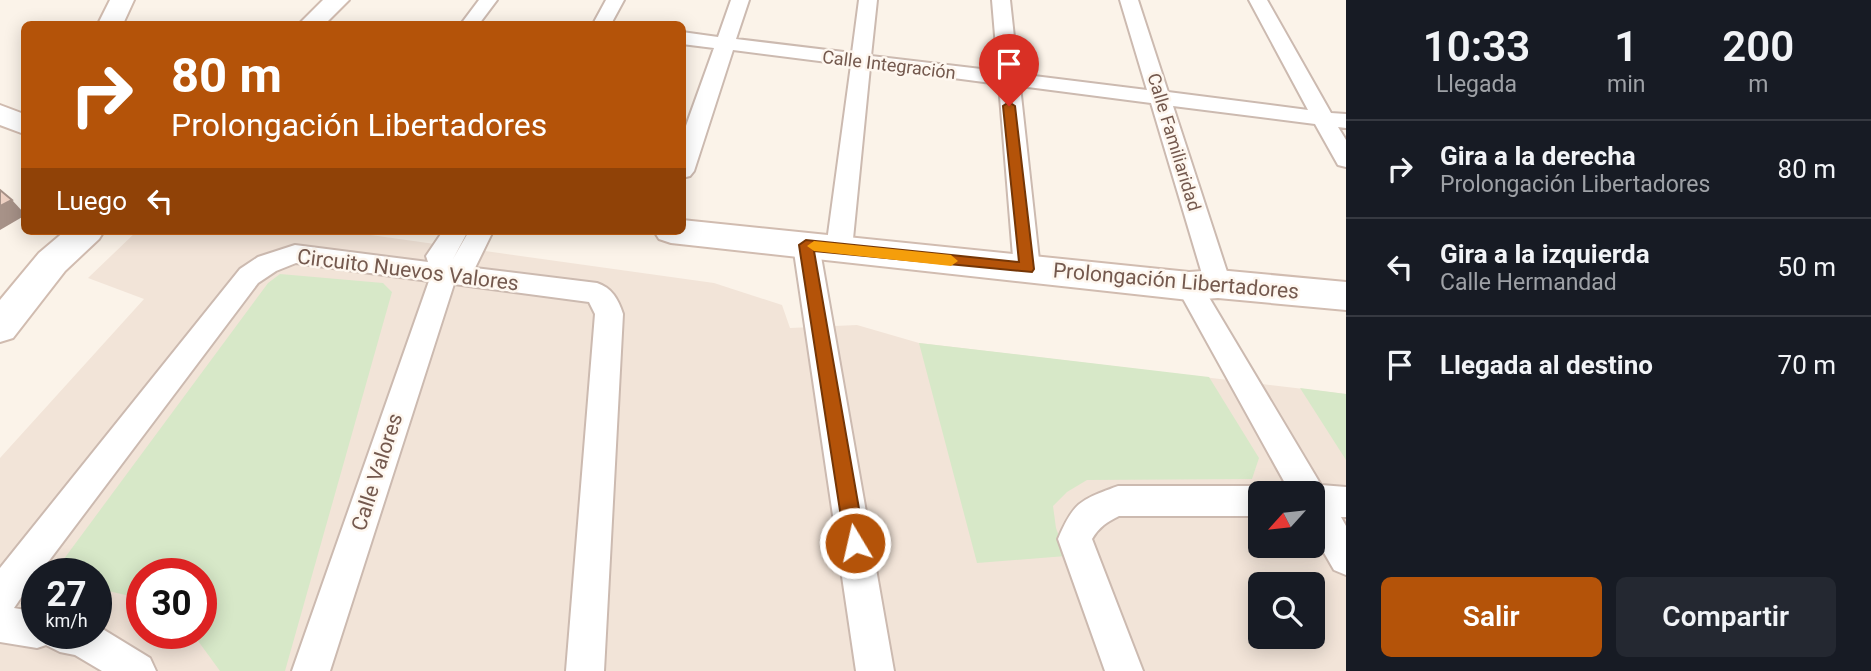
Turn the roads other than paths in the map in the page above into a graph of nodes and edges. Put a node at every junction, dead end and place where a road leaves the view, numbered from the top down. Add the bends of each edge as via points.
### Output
1 (122, 0) edge
2 (337, 0) edge
3 (488, 0) edge
4 (615, 0) edge
5 (740, 0) edge
6 (868, 0) edge
7 (1000, 0) edge
8 (1129, 0) edge
9 (1258, 0) edge
10 (112, 21) edge
11 (314, 21) edge
12 (472, 21) edge
13 (604, 21) edge
14 (686, 39) edge
15 (724, 44) junction
16 (859, 61) junction
17 (1006, 79) junction
18 (1160, 99) junction
19 (0, 114) edge
20 (1323, 118) junction
21 (1346, 121) edge
22 (21, 124) edge
23 (686, 159) edge
24 (1346, 160) edge
25 (686, 233) edge
26 (82, 235) edge
27 (453, 235) edge
28 (479, 235) edge
29 (822, 247) junction
30 (52, 262) junction
31 (1027, 269) junction
32 (444, 274) junction
33 (1203, 285) junction
34 (0, 295) edge
35 (1346, 296) edge
36 (0, 327) edge
37 (1302, 481) edge
38 (1248, 500) edge
39 (1325, 501) edge
40 (1346, 502) edge
41 (1325, 521) edge
42 (1346, 558) edge
43 (0, 597) edge
44 (0, 624) edge
45 (21, 627) edge
46 (101, 649) edge
47 (137, 671) edge
48 (312, 671) edge
49 (585, 671) edge
50 (875, 671) edge
51 (1124, 671) edge

1 - 10 street
2 - 11 street
3 - 12 street
4 - 13 street
5 - 15 street
6 - 16 street
7 - 17 street
8 - 18 street, Calle Familiaridad
9 - 20 street
14 - 15 street, Calle Integración
15 - 16 street, Calle Integración
15 - 23 street
16 - 17 street, Calle Integración
16 - 29 street
17 - 18 street, Calle Integración
17 - 31 street
18 - 20 street, Calle Integración
18 - 33 street, Calle Familiaridad
19 - 22 street
20 - 21 street, Calle Integración
20 - 24 street
25 - 29 street, Prolongación Libertadores
26 - 30 street
27 - 32 street, Calle Valores via 439,257
28 - 32 street via 464,265
29 - 31 street, Prolongación Libertadores
29 - 50 street via 823,339
30 - 34 street
30 - 36 street
31 - 33 street, Prolongación Libertadores
32 - 43 street, Circuito Nuevos Valores via 295,254 249,275
32 - 48 street, Calle Valores
32 - 49 street, Circuito Nuevos Valores via 597,293 606,304 609,314
33 - 35 street, Prolongación Libertadores
33 - 37 street, Calle Familiaridad
38 - 51 street via 1118,501 1092,513 1082,524 1075,539
39 - 40 street
41 - 42 street
44 - 45 street
46 - 47 street

